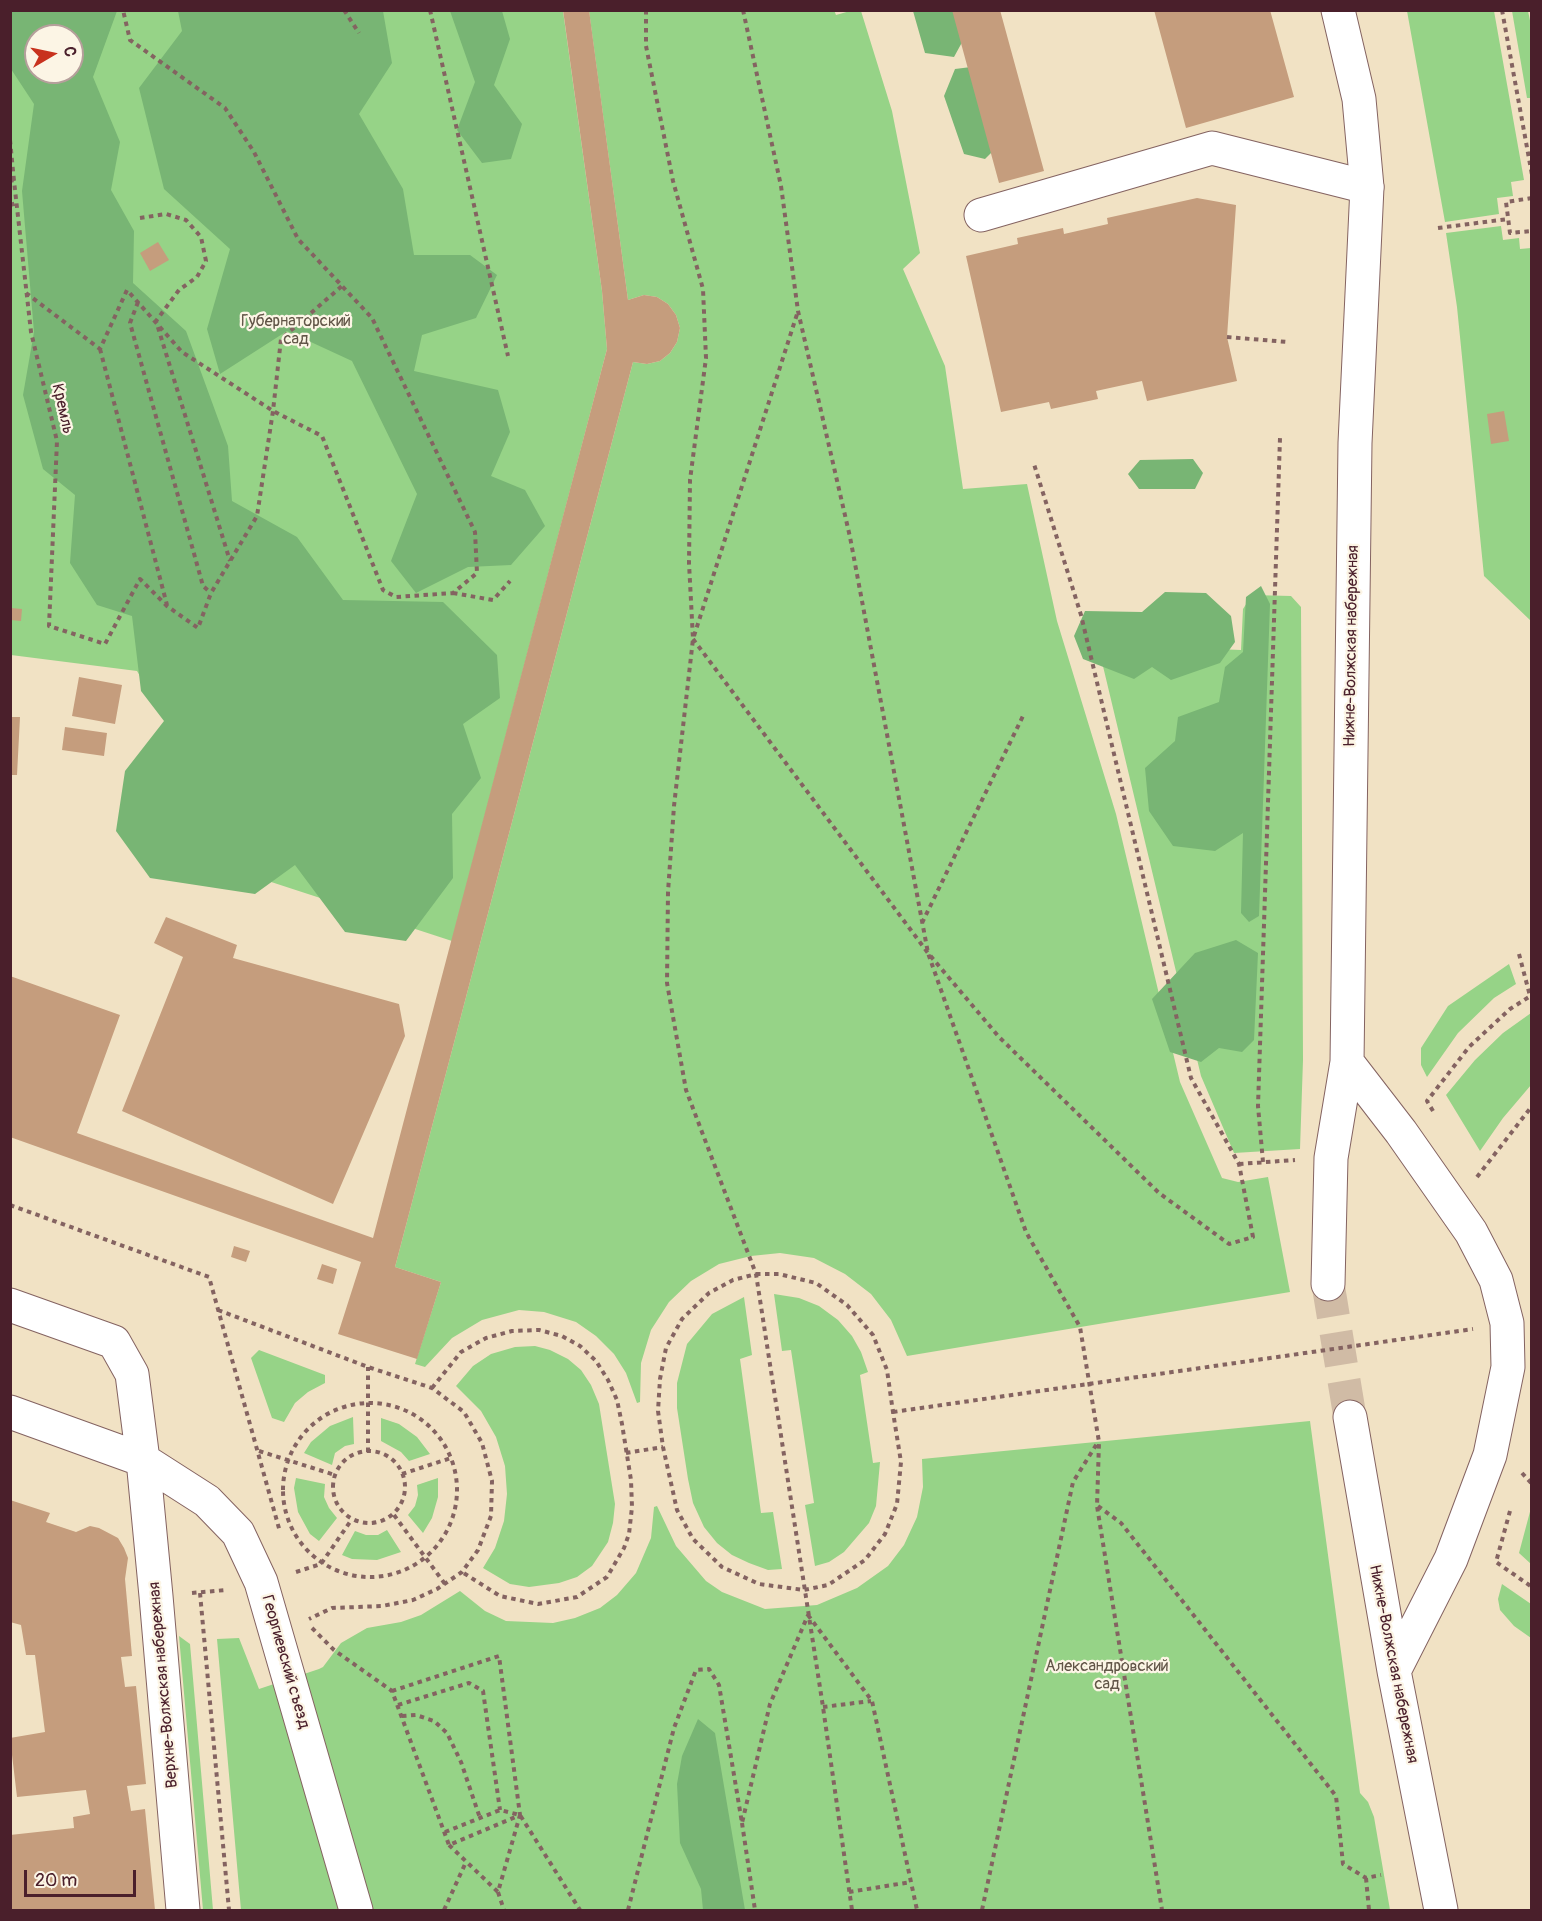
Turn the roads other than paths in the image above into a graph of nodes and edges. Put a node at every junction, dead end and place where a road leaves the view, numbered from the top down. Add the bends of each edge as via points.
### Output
1 (1338, 10) edge
2 (1367, 187) junction
3 (981, 215) dead end
4 (1347, 1062) junction
5 (1328, 1284) tunnel mouth
6 (10, 1305) edge
7 (10, 1413) edge
8 (1350, 1417) tunnel mouth
9 (143, 1460) junction
10 (1394, 1671) junction
11 (183, 1911) edge
12 (356, 1911) edge
13 (1442, 1911) edge

1 - 2 main road, Нижне-Волжская набережная via 1359,99
2 - 3 main road via 1212,148
2 - 4 main road, Нижне-Волжская набережная via 1355,443
4 - 5 main road, Нижне-Волжская набережная via 1331,1158
4 - 10 main road via 1471,1232 1496,1280 1507,1323 1508,1367 1490,1455 1451,1559
6 - 9 main road, Верхне-Волжская набережная via 114,1342 132,1374
7 - 9 main road, Георгиевский съезд
8 - 10 main road, Нижне-Волжская набережная
9 - 11 main road, Верхне-Волжская набережная
9 - 12 main road, Георгиевский съезд via 207,1501 238,1533 261,1582
10 - 13 main road, Нижне-Волжская набережная

